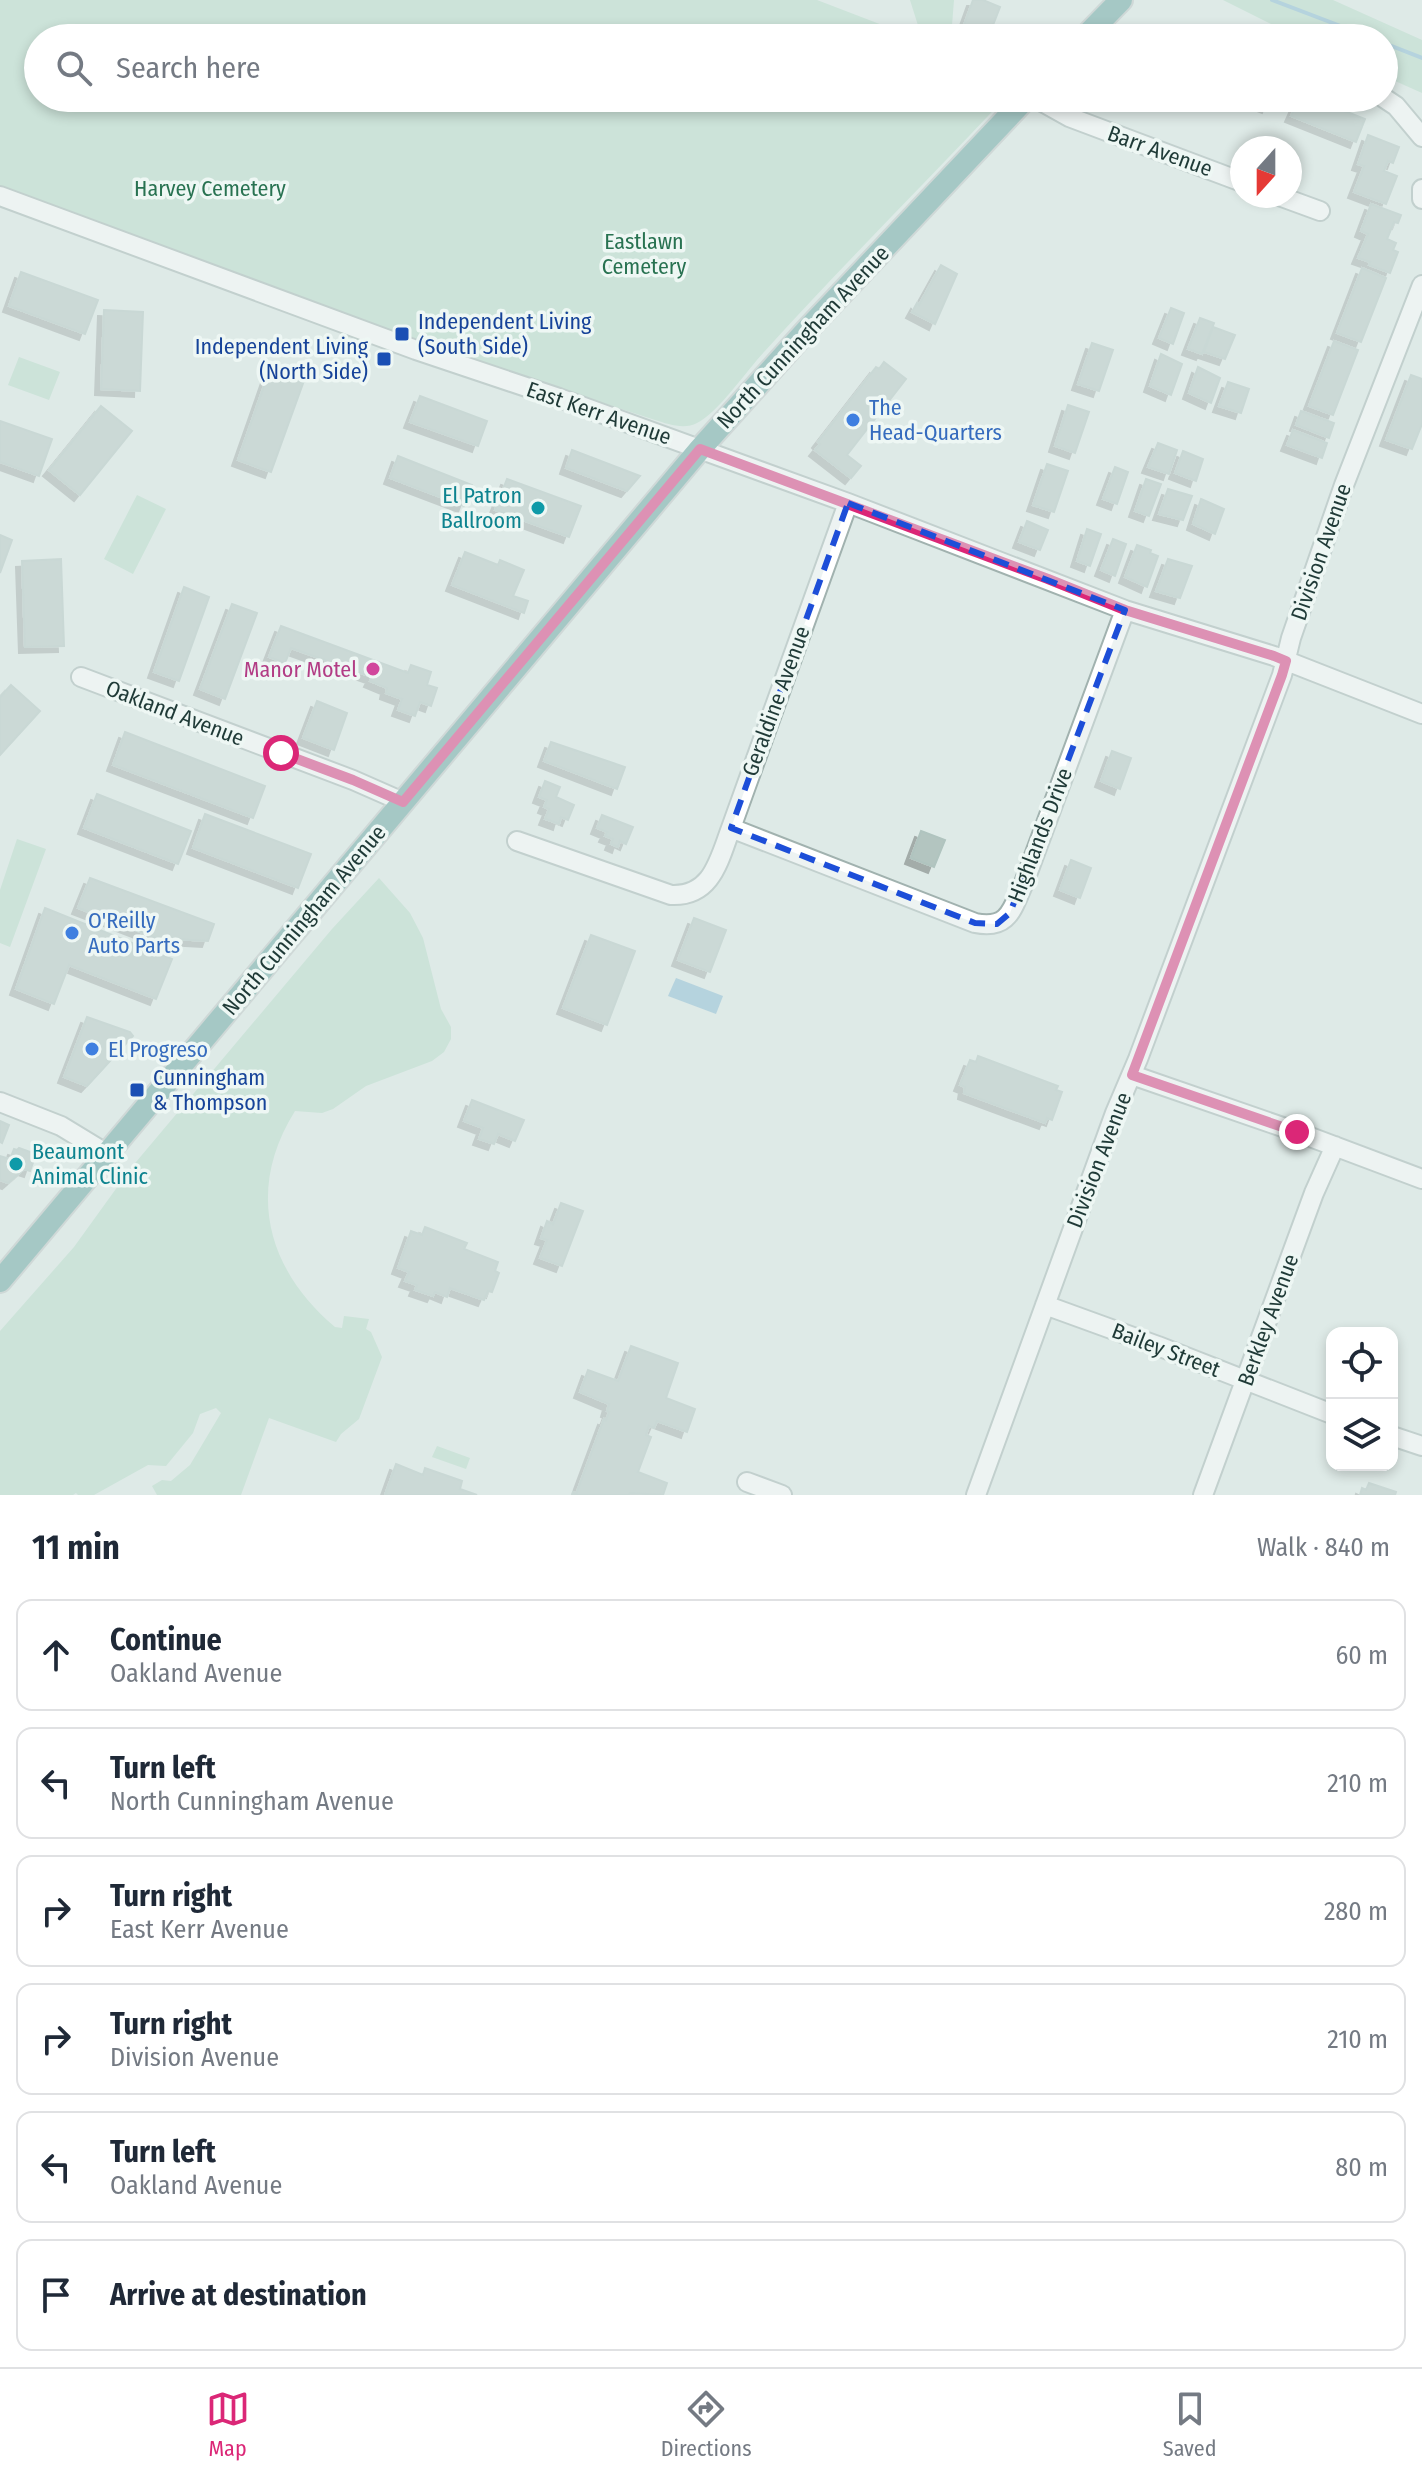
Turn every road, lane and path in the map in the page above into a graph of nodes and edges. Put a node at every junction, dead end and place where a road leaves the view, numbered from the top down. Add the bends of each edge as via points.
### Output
1 (1121, 0) edge
2 (1098, 24) edge
3 (1398, 108) edge
4 (1013, 112) edge
5 (1060, 112) edge
6 (1422, 137) edge
7 (1230, 177) edge
8 (1422, 189) edge
9 (0, 196) edge
10 (1422, 199) edge
11 (1302, 204) edge
12 (1320, 211) dead end
13 (1422, 285) edge
14 (700, 449) junction
15 (848, 503) junction
16 (1125, 610) junction
17 (1286, 661) junction
18 (81, 677) dead end
19 (1422, 714) edge
20 (403, 802) junction
21 (731, 828) junction
22 (517, 841) dead end
23 (1132, 1075) junction
24 (0, 1102) edge
25 (1335, 1146) junction
26 (107, 1154) junction
27 (1422, 1179) edge
28 (0, 1281) edge
29 (1045, 1305) junction
30 (1245, 1381) junction
31 (1326, 1412) edge
32 (1398, 1438) edge
33 (1422, 1446) edge
34 (747, 1482) dead end
35 (782, 1495) edge
36 (976, 1495) edge
37 (1203, 1495) edge

1 - 2 main road
3 - 6 street
4 - 14 main road, North Cunningham Avenue
5 - 7 street, Barr Avenue
8 - 10 street
9 - 14 street, East Kerr Avenue
11 - 12 street
13 - 17 street, Division Avenue via 1344,485
14 - 15 street, East Kerr Avenue
14 - 20 main road, North Cunningham Avenue
15 - 16 street, East Kerr Avenue
15 - 21 street, Geraldine Avenue
16 - 17 street, East Kerr Avenue
16 - 21 street, Highlands Drive via 1024,883 1010,913 997,924 975,923
17 - 19 street, East Kerr Avenue
17 - 23 street, Division Avenue
18 - 20 street, Oakland Avenue
20 - 26 main road, North Cunningham Avenue
21 - 22 street, Geraldine Avenue via 709,881 684,896
23 - 25 street
23 - 29 street, Division Avenue
24 - 26 street via 61,1126
25 - 27 street
25 - 30 street, Berkley Avenue
26 - 28 main road, North Cunningham Avenue
29 - 30 street, Bailey Street
29 - 36 street, Division Avenue
30 - 31 street, Bailey Street
30 - 37 street, Berkley Avenue
32 - 33 street
34 - 35 street

